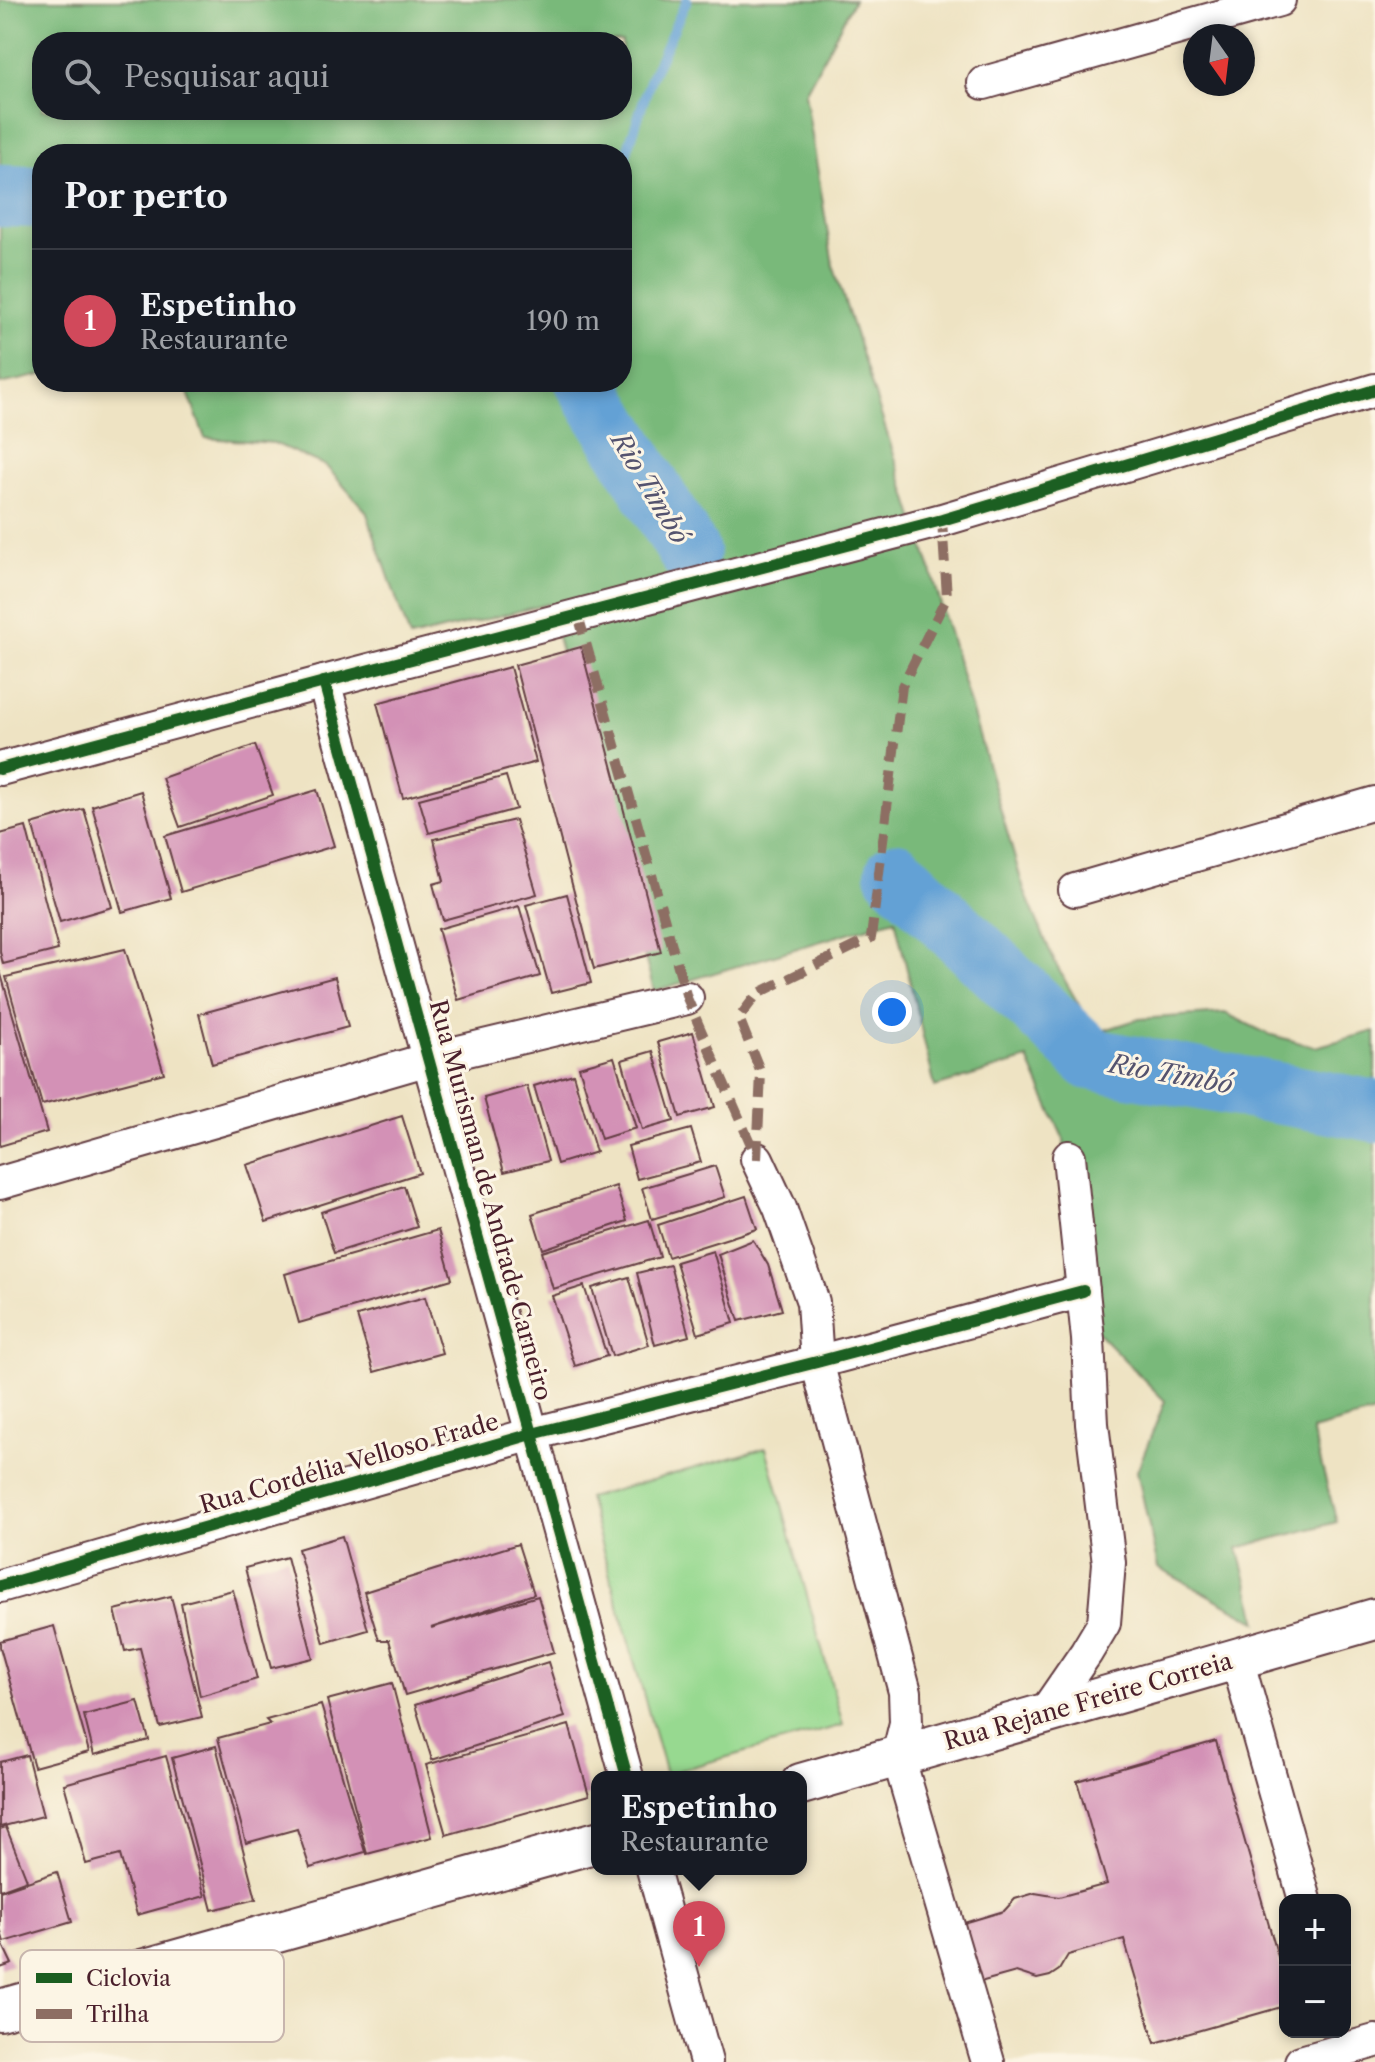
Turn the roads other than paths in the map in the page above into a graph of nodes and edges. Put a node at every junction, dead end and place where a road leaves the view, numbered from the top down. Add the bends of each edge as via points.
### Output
1 (1279, 0) edge
2 (984, 83) dead end
3 (1375, 390) edge
4 (324, 682) junction
5 (0, 769) edge
6 (1375, 803) edge
7 (1075, 890) dead end
8 (687, 998) dead end
9 (429, 1059) junction
10 (1069, 1157) dead end
11 (757, 1159) dead end
12 (0, 1183) edge
13 (1083, 1291) junction
14 (817, 1362) junction
15 (532, 1434) junction
16 (0, 1586) edge
17 (1375, 1619) edge
18 (1237, 1659) junction
19 (1044, 1714) junction
20 (898, 1756) junction
21 (625, 1771) edge
22 (807, 1782) edge
23 (591, 1844) edge
24 (655, 1875) edge
25 (1303, 1894) edge
26 (213, 1950) edge
27 (20, 2004) edge
28 (0, 2010) edge
29 (1354, 2046) edge
30 (706, 2062) edge
31 (988, 2062) edge
32 (1301, 2062) edge

1 - 2 street
3 - 4 street via 942,520
4 - 5 street
4 - 9 street, Rua Murisman de Andrade Carneiro
6 - 7 street
8 - 9 street
9 - 12 street
9 - 15 street, Rua Murisman de Andrade Carneiro
10 - 13 street
11 - 14 street via 813,1302
13 - 14 street, Rua Cordélia Velloso Frade
13 - 19 street via 1109,1563 1104,1623
14 - 15 street, Rua Cordélia Velloso Frade
14 - 20 street via 905,1692 906,1723
15 - 16 street, Rua Cordélia Velloso Frade
15 - 21 street, Rua Murisman de Andrade Carneiro
17 - 18 street, Rua Rejane Freire Correia
18 - 19 street, Rua Rejane Freire Correia
18 - 25 street
19 - 20 street, Rua Rejane Freire Correia
20 - 22 street, Rua Rejane Freire Correia
20 - 31 street
23 - 26 street
24 - 30 street
27 - 28 street
29 - 32 street

